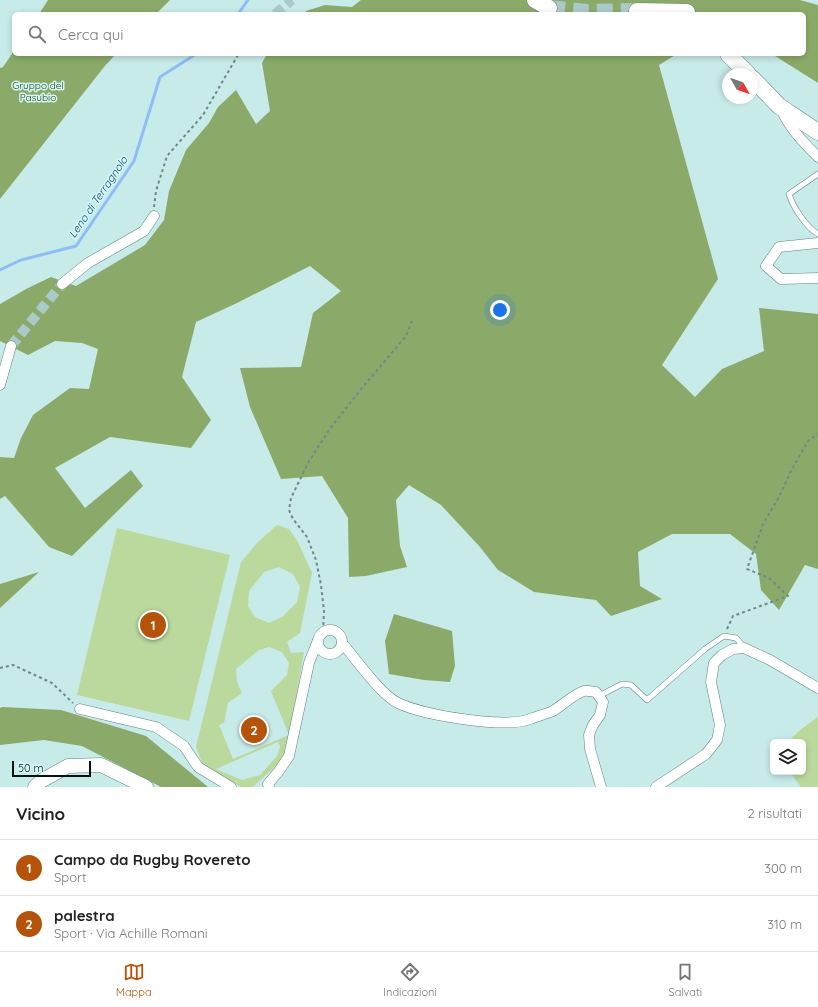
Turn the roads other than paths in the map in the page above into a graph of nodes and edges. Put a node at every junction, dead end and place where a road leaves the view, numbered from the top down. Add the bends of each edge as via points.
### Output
1 (669, 0) edge
2 (637, 11) dead end
3 (662, 12) edge
4 (687, 12) edge
5 (730, 56) edge
6 (742, 68) edge
7 (758, 84) edge
8 (780, 106) junction
9 (818, 132) edge
10 (818, 157) edge
11 (818, 174) edge
12 (154, 216) road end
13 (818, 234) edge
14 (818, 243) edge
15 (818, 278) edge
16 (62, 284) tunnel mouth
17 (11, 346) tunnel mouth
18 (0, 385) edge
19 (320, 636) junction
20 (342, 643) junction
21 (744, 648) junction
22 (818, 688) edge
23 (599, 696) junction
24 (80, 709) road end
25 (598, 785) edge
26 (35, 787) edge
27 (146, 787) edge
28 (231, 787) edge
29 (269, 787) edge
30 (656, 787) edge

1 - 4 main road
2 - 3 main road
5 - 6 main road
7 - 8 main road
8 - 9 main road
8 - 10 street via 787,123
11 - 13 lane via 789,194 806,222
12 - 16 street via 144,231 88,263
14 - 15 street via 779,247 766,266 781,279
17 - 18 street
19 - 20 street via 326,630 334,630 340,635
19 - 20 street via 319,648 325,653 336,653
19 - 29 street via 309,663 289,756 268,784
20 - 23 street via 370,677 398,703 445,716 478,722 525,721 553,711 584,691 596,692
21 - 22 street
21 - 23 lane via 736,638 724,636 705,648 647,700 631,685 622,684
21 - 30 street via 733,649 714,663 711,682 720,725 717,740 706,754
23 - 25 street via 603,702 600,715 589,736
24 - 28 street via 156,727 184,746 198,767
26 - 27 main road via 68,766 101,765

